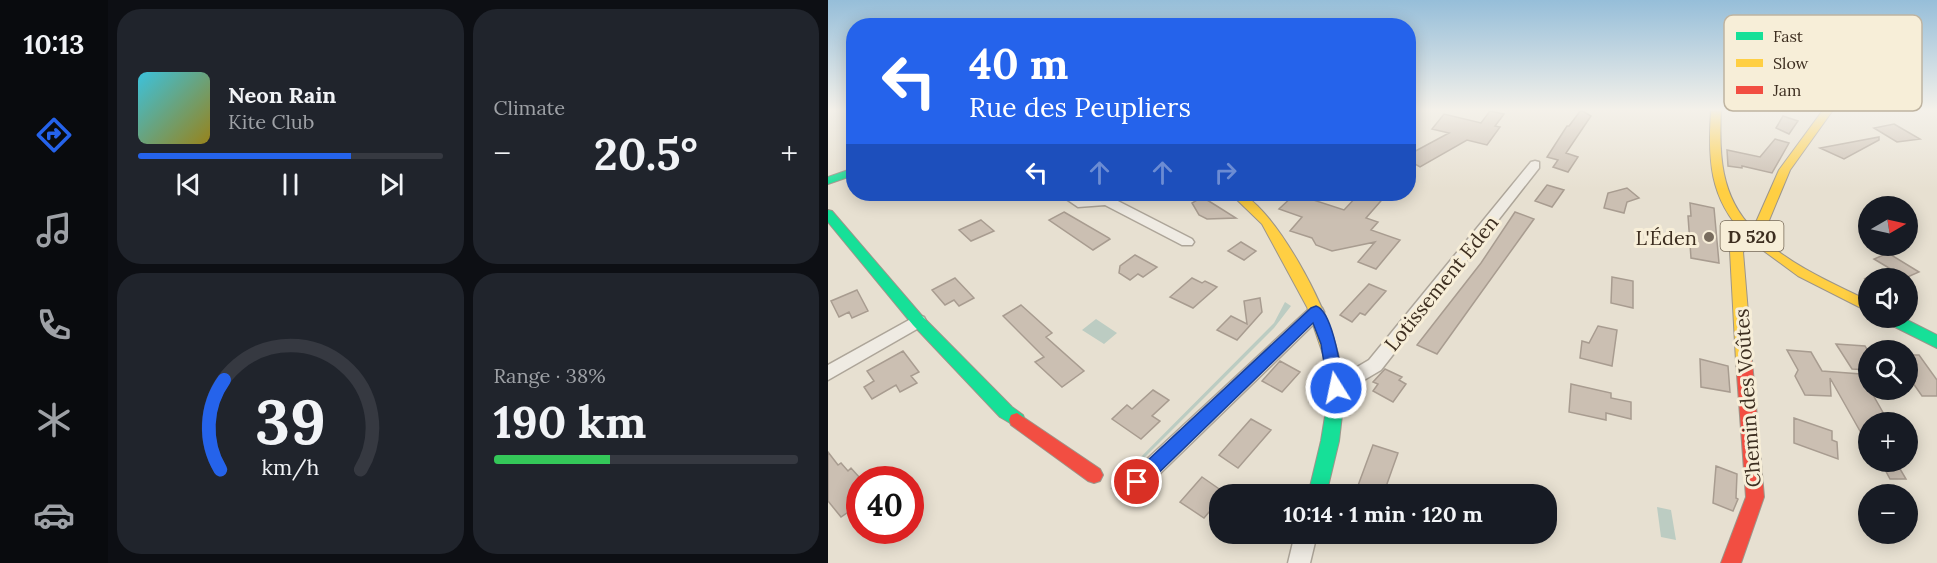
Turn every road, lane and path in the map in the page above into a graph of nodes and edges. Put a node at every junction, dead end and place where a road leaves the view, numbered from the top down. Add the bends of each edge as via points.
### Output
1 (1714, 136) edge
2 (1809, 136) edge
3 (1535, 165) dead end
4 (846, 174) edge
5 (828, 182) edge
6 (1076, 201) edge
7 (1107, 201) edge
8 (1107, 201) edge
9 (1246, 201) edge
10 (828, 214) edge
11 (1751, 236) junction
12 (1187, 242) dead end
13 (1858, 301) edge
14 (1316, 312) junction
15 (918, 321) junction
16 (1910, 328) edge
17 (1937, 342) edge
18 (828, 373) edge
19 (1336, 388) junction
20 (1094, 475) joint
21 (1137, 482) joint
22 (1320, 484) edge
23 (1304, 544) edge
24 (1299, 563) edge
25 (1731, 563) edge

1 - 11 street, D 520 via 1722,191 1734,217
2 - 11 street, Chemin des Voûtes via 1785,170 1759,230
3 - 19 street, Lotissement Eden via 1376,365
4 - 5 street
6 - 7 street
8 - 12 street
9 - 14 street via 1263,212
10 - 15 street
11 - 13 street, D 520 via 1790,264
11 - 25 street, Chemin des Voûtes via 1736,251 1755,496
14 - 19 street via 1328,344
14 - 21 street
15 - 18 street
15 - 20 street via 1006,412
16 - 17 street
19 - 22 street via 1328,456
20 - 21 path via 1121,492
23 - 24 street

